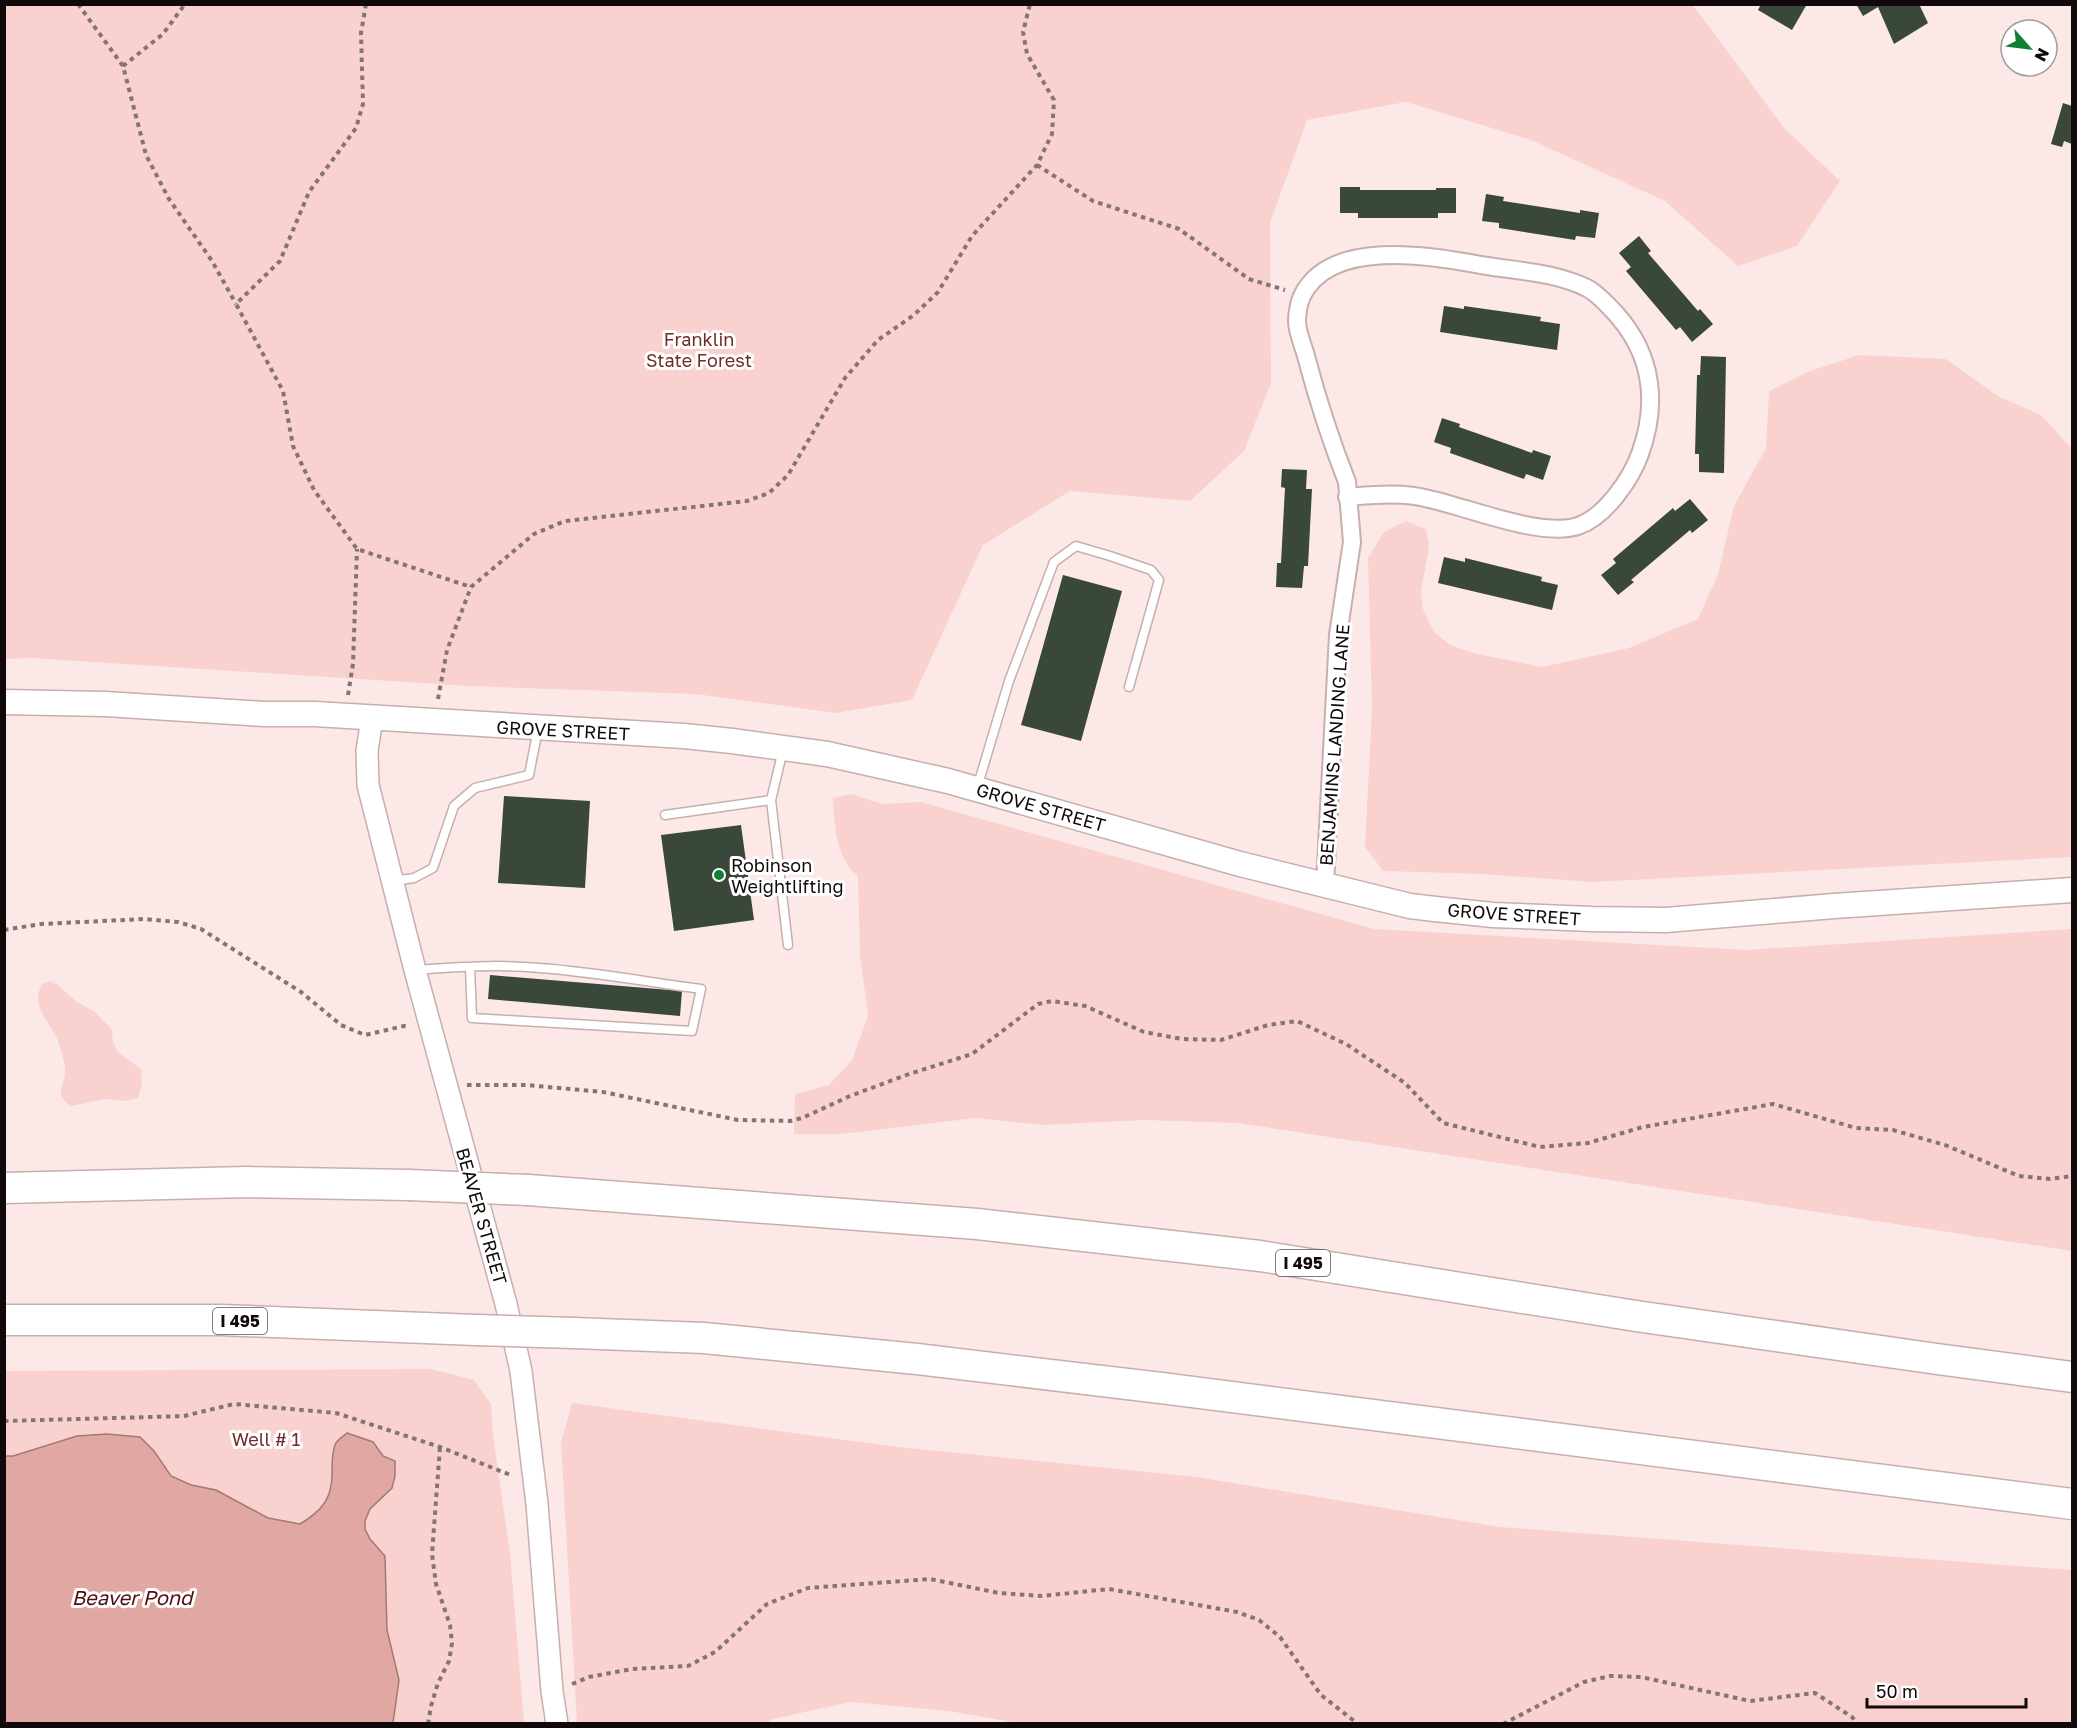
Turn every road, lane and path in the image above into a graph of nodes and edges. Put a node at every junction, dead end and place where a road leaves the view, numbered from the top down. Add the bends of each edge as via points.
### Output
1 (78, 4) edge
2 (185, 4) edge
3 (366, 4) edge
4 (1030, 4) edge
5 (123, 66) junction
6 (1037, 165) junction
7 (1303, 295) junction
8 (236, 304) junction
9 (1347, 497) junction
10 (357, 549) junction
11 (471, 587) junction
12 (1129, 687) dead end
13 (4, 702) edge
14 (345, 717) junction
15 (372, 718) junction
16 (434, 722) junction
17 (538, 729) junction
18 (784, 747) junction
19 (976, 789) junction
20 (771, 800) junction
21 (665, 815) dead end
22 (392, 881) junction
23 (1325, 885) junction
24 (2073, 890) edge
25 (4, 930) edge
26 (788, 945) dead end
27 (470, 967) junction
28 (415, 970) junction
29 (412, 1031) dead end
30 (446, 1086) junction
31 (2073, 1176) edge
32 (4, 1188) edge
33 (4, 1320) edge
34 (2073, 1377) edge
35 (4, 1421) edge
36 (440, 1447) junction
37 (534, 1476) junction
38 (2073, 1504) edge
39 (552, 1691) junction
40 (428, 1724) edge
41 (557, 1724) edge
42 (1359, 1724) edge
43 (1503, 1724) edge
44 (1858, 1724) edge

1 - 5 path
2 - 5 path via 163,34
3 - 8 path via 361,33 363,104 356,128 309,192 280,261
4 - 6 path via 1023,32 1027,54 1054,100 1052,134
5 - 8 path via 146,155 169,199
6 - 7 path via 1093,201 1179,229 1249,279
6 - 11 path via 972,236 938,292 878,340 846,378 788,475 769,493 747,501 565,521 534,534
7 - 9 street, BENJAMINS LANDING LANE via 1297,322 1347,482
7 - 9 street via 1329,267 1405,254 1563,279 1589,290 1624,323 1638,342 1652,391 1644,444 1626,485 1580,526 1562,529 1510,522 1426,498 1385,494
8 - 10 path via 283,391 293,446 314,490
9 - 23 street, BENJAMINS LANDING LANE via 1352,542 1338,635
10 - 11 path
10 - 14 path via 353,664
11 - 16 path via 447,650
12 - 19 lane via 1159,580 1151,570 1076,546 1054,562 1009,681
13 - 14 main road, GROVE STREET
14 - 15 main road, GROVE STREET
15 - 16 main road, GROVE STREET
15 - 22 street, BEAVER STREET via 367,751 368,785
16 - 17 main road, GROVE STREET
17 - 18 main road, GROVE STREET via 684,736
17 - 22 lane via 529,775 475,788 454,806 434,868 414,878
18 - 19 main road, GROVE STREET
18 - 20 lane
19 - 23 main road, GROVE STREET
20 - 21 lane
20 - 26 lane
22 - 28 street, BEAVER STREET
23 - 24 main road, GROVE STREET via 1435,909 1656,920
25 - 29 path via 41,924 144,919 178,922 201,929 301,992 341,1025 365,1035 404,1026
27 - 27 lane via 539,967 701,989 692,1031 472,1018
27 - 28 lane
28 - 30 street, BEAVER STREET
30 - 31 path via 526,1084 603,1092 738,1120 790,1121 972,1054 1038,1004 1052,1001 1085,1006 1144,1032 1182,1040 1221,1040 1268,1025 1297,1021 1346,1044 1405,1083 1443,1123 1540,1147 1588,1143 1643,1127 1773,1104 1856,1128 1893,1130 1945,1145 2019,1176
30 - 37 street, BEAVER STREET via 506,1304 521,1371
32 - 34 highway, I 495, bridge via 247,1182 410,1185 528,1190 977,1224 1260,1256 1636,1316
33 - 38 highway, I 495, bridge via 221,1320 704,1338 1161,1388
35 - 36 path via 184,1416 234,1404 336,1413
36 - 37 path via 511,1476
36 - 40 path via 432,1554 452,1643
37 - 39 street, BEAVER STREET
39 - 41 street, BEAVER STREET
39 - 42 path via 589,1677 632,1669 688,1666 715,1652 767,1604 808,1587 930,1579 999,1593 1042,1596 1109,1589 1237,1612 1259,1620 1280,1637 1321,1695
43 - 44 path via 1584,1682 1610,1676 1641,1677 1750,1701 1815,1693

